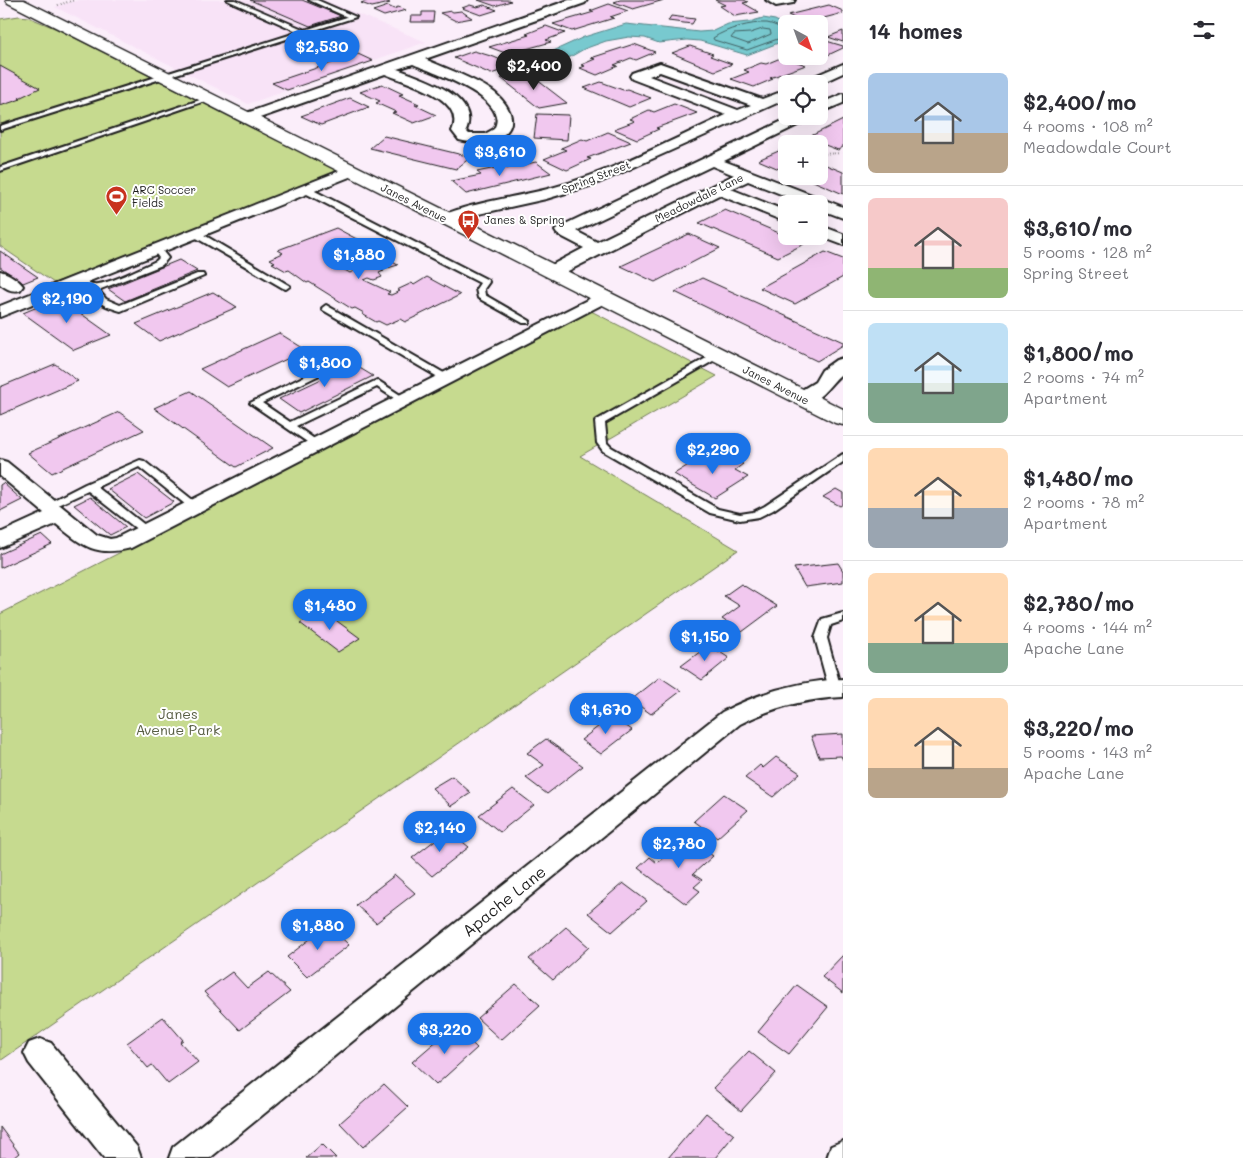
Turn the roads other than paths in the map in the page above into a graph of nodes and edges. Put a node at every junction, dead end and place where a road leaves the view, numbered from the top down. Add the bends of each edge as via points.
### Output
1 (230, 0) edge
2 (312, 0) edge
3 (581, 0) edge
4 (772, 0) edge
5 (789, 0) edge
6 (47, 3) edge
7 (13, 5) edge
8 (305, 32) junction
9 (413, 59) junction
10 (843, 68) edge
11 (384, 69) junction
12 (828, 75) edge
13 (165, 77) junction
14 (778, 97) edge
15 (843, 98) edge
16 (208, 99) junction
17 (762, 104) junction
18 (828, 106) edge
19 (738, 115) junction
20 (246, 118) junction
21 (786, 125) edge
22 (0, 128) edge
23 (712, 161) junction
24 (0, 169) edge
25 (359, 175) junction
26 (748, 175) junction
27 (719, 189) junction
28 (312, 193) junction
29 (843, 213) edge
30 (778, 214) edge
31 (447, 219) junction
32 (196, 234) junction
33 (828, 234) edge
34 (843, 240) edge
35 (597, 248) junction
36 (157, 250) junction
37 (552, 272) junction
38 (200, 276) dead end
39 (79, 280) junction
40 (286, 286) dead end
41 (97, 288) junction
42 (595, 293) junction
43 (326, 308) dead end
44 (0, 312) edge
45 (526, 321) junction
46 (717, 355) junction
47 (336, 364) dead end
48 (843, 364) edge
49 (468, 366) junction
50 (446, 378) junction
51 (802, 398) junction
52 (403, 400) junction
53 (843, 418) edge
54 (289, 426) junction
55 (316, 445) junction
56 (843, 457) edge
57 (0, 466) edge
58 (90, 486) junction
59 (195, 507) junction
60 (52, 510) junction
61 (147, 532) junction
62 (0, 541) edge
63 (843, 616) edge
64 (839, 688) edge
65 (40, 1053) dead end
66 (125, 1158) edge
67 (185, 1158) edge

1 - 8 lane
2 - 8 lane via 353,17
3 - 9 street
4 - 5 street
6 - 7 street
7 - 13 street, Janes Avenue
8 - 13 lane
9 - 11 street
9 - 11 street via 484,91 499,106 504,120 499,133 470,140 460,134 461,111 454,103 444,95
10 - 12 street
11 - 20 street
13 - 16 street, Janes Avenue
13 - 22 lane
14 - 17 street, Spring Street
15 - 18 street
16 - 20 street, Janes Avenue
16 - 24 lane
17 - 19 street, Spring Street
17 - 19 street via 660,67 636,76
19 - 31 street, Spring Street via 591,181
20 - 25 street, Janes Avenue
21 - 23 street
23 - 26 street, Meadowdale Lane
23 - 35 street via 563,231
25 - 28 street
25 - 31 street, Janes Avenue
26 - 27 street, Meadowdale Lane
26 - 29 street
27 - 30 street
27 - 35 street, Meadowdale Lane
28 - 32 street via 263,217
28 - 45 lane via 485,282 480,289 481,296
31 - 37 street, Janes Avenue
32 - 36 street
32 - 40 lane
33 - 34 street
35 - 37 street, Meadowdale Lane
36 - 39 street
36 - 41 lane via 164,258 159,263
37 - 42 street, Janes Avenue
38 - 41 lane via 121,308 98,297
39 - 41 lane
39 - 44 street
42 - 45 street
42 - 46 street, Janes Avenue
42 - 49 street
43 - 50 lane
45 - 49 street via 486,346
46 - 51 street, Janes Avenue
46 - 56 lane via 600,422 602,443 607,449 714,510 740,517 755,515 769,508
47 - 54 lane via 255,403
48 - 51 street via 829,374 822,386
49 - 50 street
50 - 52 street
51 - 53 street, Janes Avenue
52 - 54 lane via 377,383
52 - 55 street
54 - 55 lane
55 - 59 street
57 - 60 street
58 - 59 lane via 140,463
58 - 60 lane
58 - 61 lane
59 - 61 street
60 - 61 street via 89,540 99,544 123,543
60 - 62 street
63 - 64 lane via 826,622 821,638
64 - 67 street, Apache Lane via 775,698 731,718
65 - 66 street

